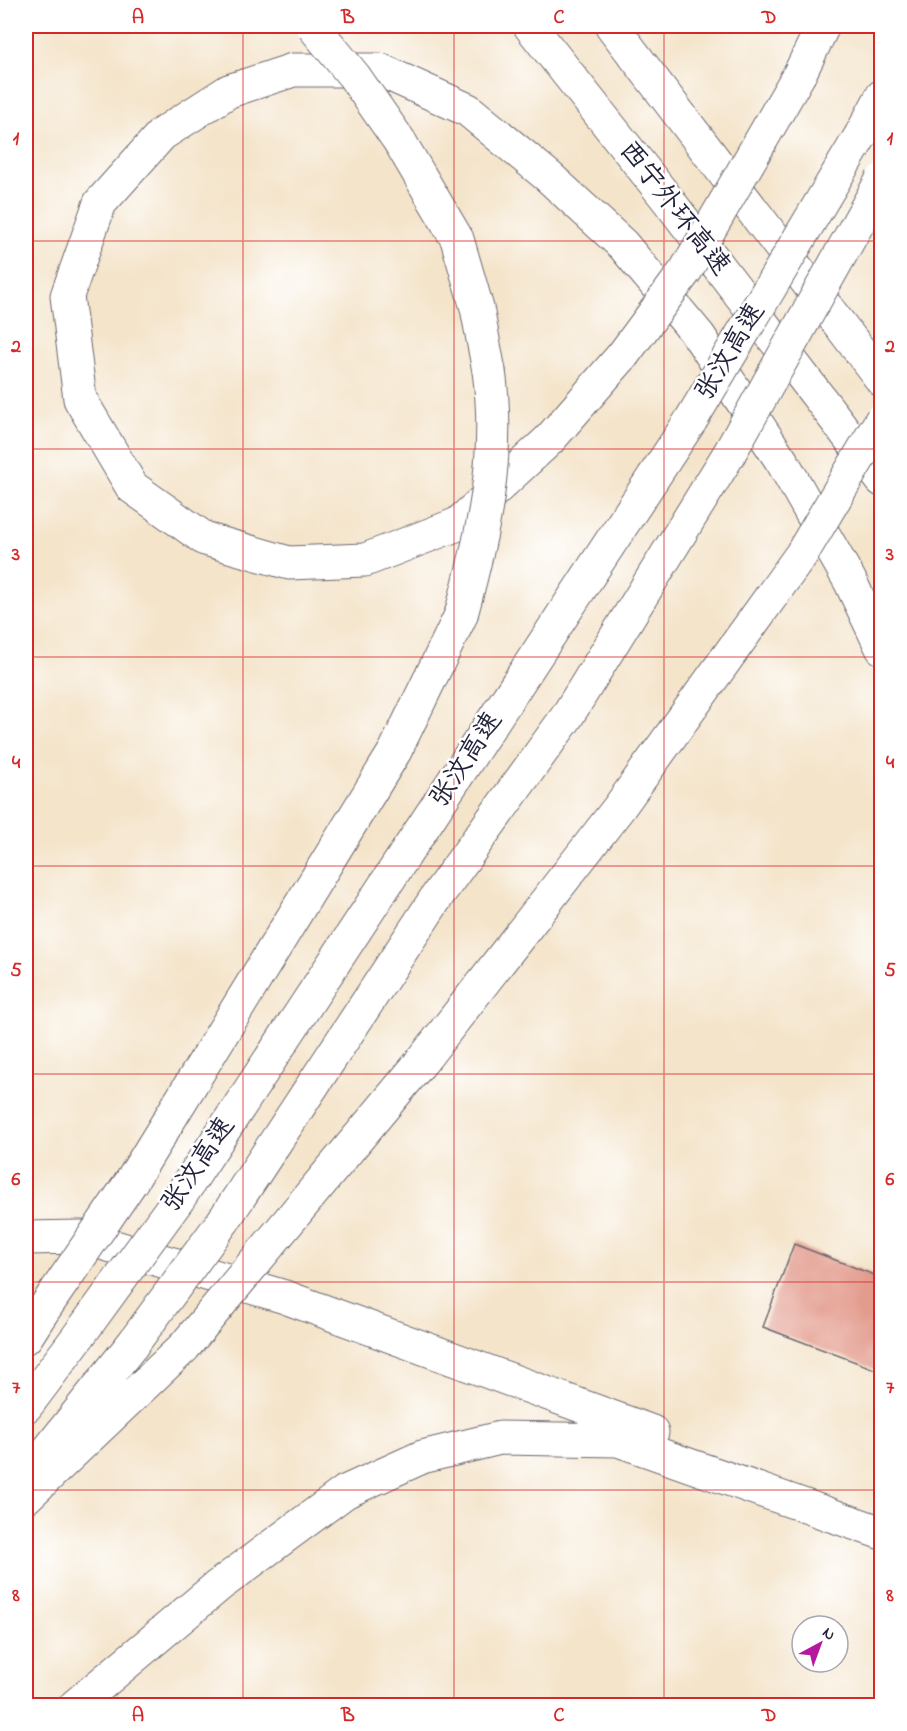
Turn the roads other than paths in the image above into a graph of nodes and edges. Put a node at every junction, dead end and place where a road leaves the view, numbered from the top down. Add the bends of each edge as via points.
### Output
1 (313, 26) edge
2 (531, 26) edge
3 (612, 26) edge
4 (823, 26) edge
5 (882, 96) edge
6 (882, 180) edge
7 (882, 380) edge
8 (882, 418) edge
9 (882, 480) edge
10 (882, 648) edge
11 (26, 1238) edge
12 (33, 1326) edge
13 (26, 1406) edge
14 (26, 1479) edge
15 (26, 1497) edge
16 (882, 1516) edge
17 (882, 1533) edge
18 (75, 1706) edge

1 - 12 highway, bridge via 400,142 457,239 477,308 489,371 495,429 489,502 461,615 395,751 131,1182
2 - 9 highway, 西宁外环高速
3 - 7 highway
4 - 10 highway, bridge via 686,270 624,355 549,440 458,524 365,560 289,563 205,539 132,487 80,399 67,296 100,203 162,134 229,91 293,70 380,70 468,110 623,245 699,336 783,464 850,581
5 - 13 highway, 张汶高速, bridge via 691,420 179,1198
6 - 14 highway, 张汶高速, bridge via 729,454 566,718 440,892 224,1220
8 - 15 highway, bridge via 801,555 618,809 422,1061 184,1347
11 - 16 highway via 81,1236 285,1297
17 - 18 highway via 618,1440 500,1438 422,1457 345,1492 218,1586

